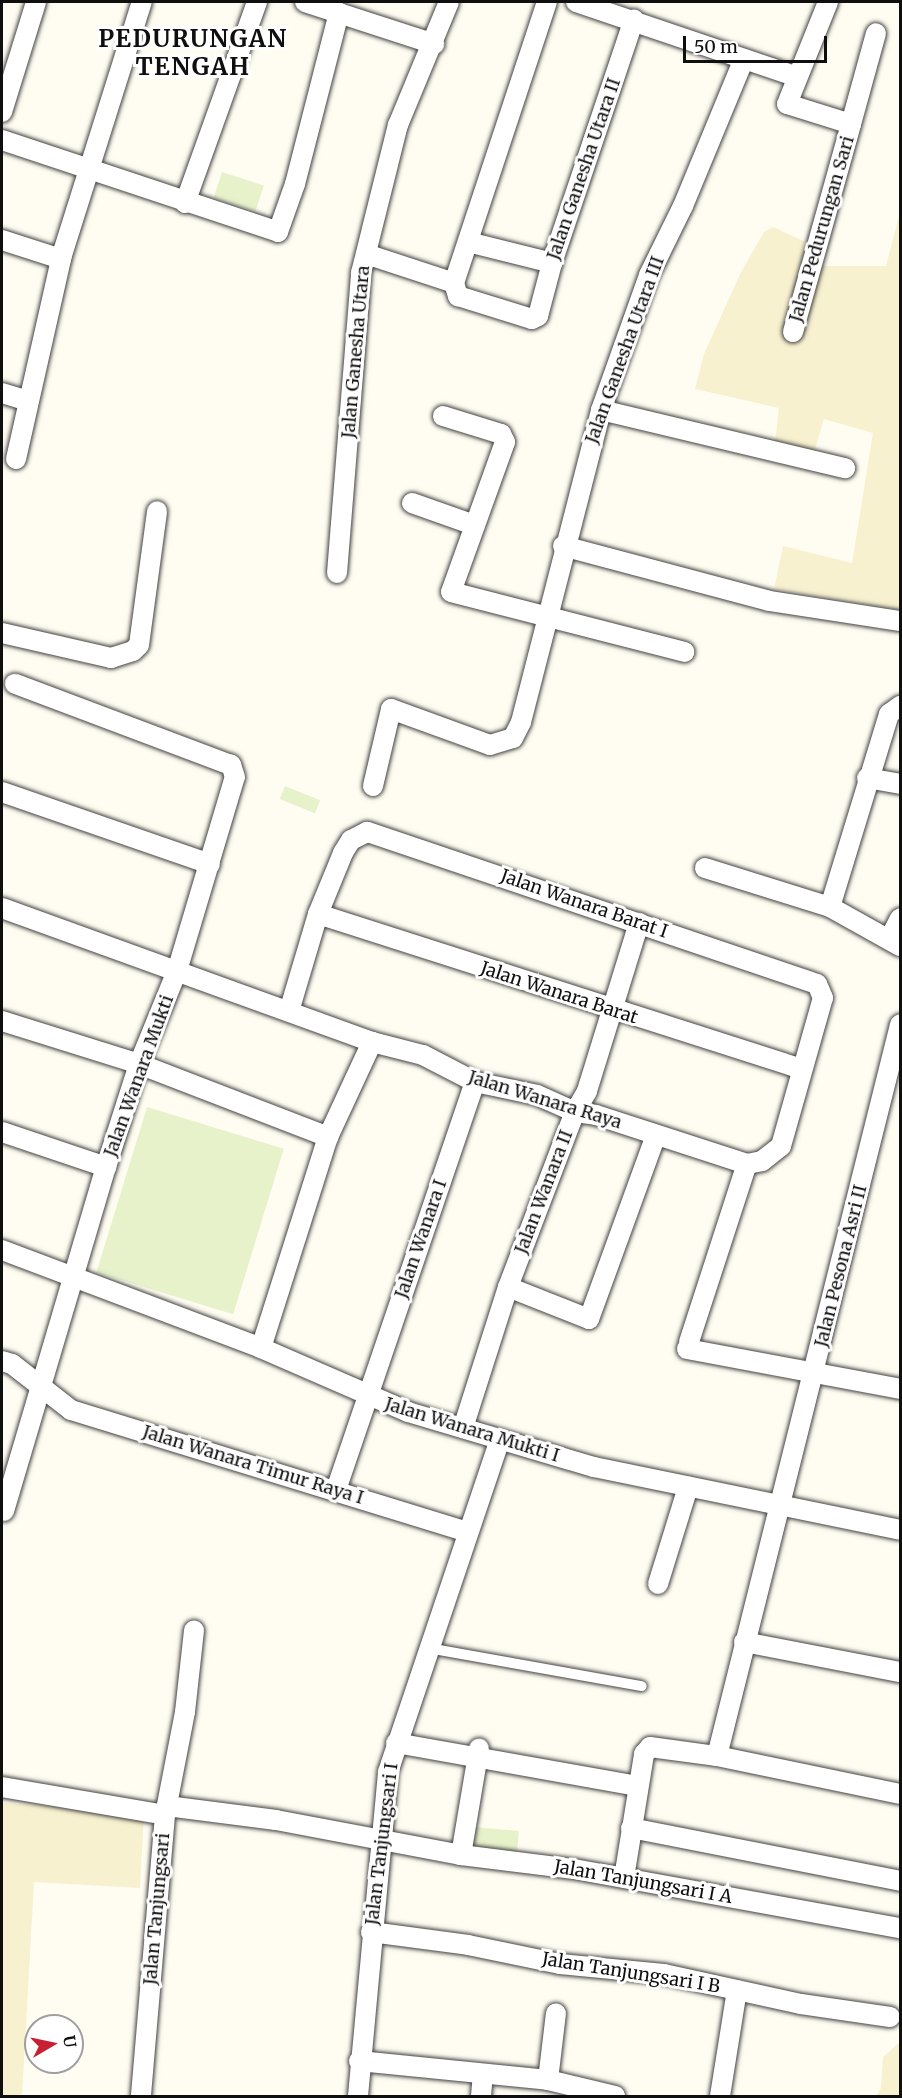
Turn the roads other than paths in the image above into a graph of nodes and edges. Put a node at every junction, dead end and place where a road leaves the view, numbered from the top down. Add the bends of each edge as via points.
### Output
1 (36, 2) edge
2 (142, 2) edge
3 (257, 2) edge
4 (305, 2) edge
5 (449, 2) edge
6 (547, 2) edge
7 (576, 2) edge
8 (828, 2) edge
9 (339, 13) junction
10 (634, 19) junction
11 (876, 33) dead end
12 (434, 44) junction
13 (744, 59) junction
14 (795, 75) junction
15 (2, 112) edge
16 (852, 124) junction
17 (2, 140) edge
18 (89, 169) junction
19 (185, 203) junction
20 (2, 240) edge
21 (468, 242) junction
22 (366, 254) junction
23 (61, 259) junction
24 (552, 263) junction
25 (454, 283) junction
26 (793, 332) dead end
27 (2, 393) edge
28 (28, 401) junction
29 (601, 410) junction
30 (443, 416) dead end
31 (16, 459) dead end
32 (845, 468) dead end
33 (412, 503) dead end
34 (157, 511) dead end
35 (474, 525) junction
36 (563, 546) junction
37 (337, 573) dead end
38 (546, 617) junction
39 (900, 621) edge
40 (2, 633) edge
41 (684, 652) dead end
42 (15, 684) dead end
43 (900, 706) edge
44 (867, 778) junction
45 (900, 784) edge
46 (373, 786) dead end
47 (2, 792) edge
48 (210, 864) junction
49 (705, 868) dead end
50 (830, 907) junction
51 (2, 908) edge
52 (318, 914) junction
53 (900, 918) edge
54 (639, 923) junction
55 (895, 942) edge
56 (177, 971) junction
57 (289, 1011) junction
58 (613, 1011) junction
59 (2, 1021) edge
60 (900, 1025) edge
61 (372, 1042) junction
62 (139, 1064) junction
63 (802, 1069) junction
64 (475, 1082) junction
65 (575, 1112) junction
66 (2, 1132) edge
67 (656, 1135) junction
68 (328, 1137) junction
69 (747, 1164) junction
70 (106, 1167) junction
71 (2, 1250) edge
72 (74, 1278) junction
73 (508, 1287) junction
74 (261, 1348) junction
75 (2, 1360) edge
76 (814, 1373) junction
77 (42, 1388) junction
78 (900, 1389) edge
79 (368, 1396) junction
80 (463, 1428) junction
81 (500, 1439) junction
82 (688, 1487) junction
83 (336, 1490) junction
84 (781, 1506) junction
85 (4, 1511) dead end
86 (900, 1530) edge
87 (468, 1532) junction
88 (658, 1584) dead end
89 (194, 1630) dead end
90 (744, 1642) junction
91 (428, 1648) junction
92 (900, 1672) edge
93 (642, 1686) dead end
94 (397, 1737) junction
95 (478, 1753) junction
96 (717, 1756) junction
97 (639, 1783) junction
98 (2, 1787) edge
99 (900, 1794) edge
100 (166, 1810) junction
101 (631, 1828) junction
102 (384, 1842) junction
103 (461, 1855) junction
104 (624, 1878) junction
105 (900, 1881) edge
106 (900, 1928) edge
107 (371, 1932) junction
108 (737, 1990) junction
109 (556, 2013) dead end
110 (890, 2017) dead end
111 (359, 2061) junction
112 (483, 2074) junction
113 (557, 2087) edge
114 (141, 2097) edge
115 (358, 2097) edge
116 (481, 2097) edge
117 (615, 2097) edge
118 (720, 2097) edge

1 - 15 street
2 - 18 street
3 - 19 street
4 - 9 street
5 - 12 street, Jalan Ganesha Utara
6 - 21 street
7 - 10 street
8 - 14 street, Jalan Pedurungan Sari
9 - 12 street
9 - 19 street via 295,184 278,232
10 - 13 street
10 - 24 street, Jalan Ganesha Utara II
11 - 16 street
12 - 22 street, Jalan Ganesha Utara via 398,125
13 - 14 street
13 - 29 street, Jalan Ganesha Utara III via 679,215 649,275
14 - 16 street, Jalan Pedurungan Sari via 787,104
16 - 26 street, Jalan Pedurungan Sari
17 - 18 street
18 - 19 street
18 - 23 street
20 - 23 street
21 - 24 street
21 - 25 street
22 - 25 street
22 - 37 street, Jalan Ganesha Utara
23 - 28 street
24 - 25 street, Jalan Ganesha Utara II via 536,318 458,296
27 - 28 street
28 - 31 street
29 - 32 street
29 - 36 street, Jalan Ganesha Utara III
30 - 35 street via 501,434 505,442
33 - 35 street
34 - 40 street via 139,645 133,651 111,658
35 - 38 street via 451,592
36 - 38 street, Jalan Ganesha Utara III
36 - 39 street via 769,601
38 - 41 street
38 - 46 street, Jalan Ganesha Utara III via 521,722 513,738 490,746 391,709
42 - 48 street, Jalan Wanara Mukti via 231,765 233,788
43 - 44 street via 889,714
44 - 45 street
44 - 50 street
47 - 48 street
48 - 56 street, Jalan Wanara Mukti
49 - 50 street
50 - 55 street
51 - 56 street, Jalan Wanara Raya
52 - 54 street, Jalan Wanara Barat I via 351,840 368,832
52 - 57 street
52 - 58 street, Jalan Wanara Barat
53 - 55 street
54 - 58 street, Jalan Wanara II
54 - 63 street, Jalan Wanara Barat I via 817,984 823,998
56 - 57 street, Jalan Wanara Raya
56 - 62 street, Jalan Wanara Mukti
57 - 61 street, Jalan Wanara Raya
58 - 63 street, Jalan Wanara Barat
58 - 65 street, Jalan Wanara II via 587,1091
59 - 62 street
60 - 76 street, Jalan Pesona Asri II
61 - 64 street, Jalan Wanara Raya via 423,1055
61 - 68 street
62 - 68 street
62 - 70 street, Jalan Wanara Mukti
63 - 69 street via 778,1151 762,1161
64 - 65 street, Jalan Wanara Raya via 537,1095
64 - 79 street, Jalan Wanara I
65 - 67 street, Jalan Wanara Raya via 597,1115
65 - 73 street, Jalan Wanara II
66 - 70 street
67 - 69 street, Jalan Wanara Raya
67 - 73 street via 589,1319
68 - 74 street
69 - 76 street via 688,1346
70 - 72 street, Jalan Wanara Mukti
71 - 72 street, Jalan Wanara Mukti I
72 - 74 street, Jalan Wanara Mukti I
72 - 77 street, Jalan Wanara Mukti
73 - 80 street, Jalan Wanara II
74 - 79 street, Jalan Wanara Mukti I
75 - 77 street, Jalan Wanara Timur Raya I
76 - 78 street
76 - 84 street, Jalan Pesona Asri II
77 - 83 street, Jalan Wanara Timur Raya I via 71,1410
77 - 85 street, Jalan Wanara Mukti
79 - 80 street, Jalan Wanara Mukti I
79 - 83 street, Jalan Wanara I
80 - 81 street, Jalan Wanara Mukti I
81 - 82 street, Jalan Wanara Mukti I via 594,1467
81 - 87 street, Jalan Tanjungsari I
82 - 84 street, Jalan Wanara Mukti I
82 - 88 street
83 - 87 street, Jalan Wanara Timur Raya I
84 - 86 street, Jalan Wanara Mukti I
84 - 90 street, Jalan Pesona Asri II
87 - 91 street, Jalan Tanjungsari I
89 - 100 street via 185,1712
90 - 92 street
90 - 96 street, Jalan Pesona Asri II
91 - 93 lane
91 - 94 street, Jalan Tanjungsari I
94 - 95 street
94 - 102 street, Jalan Tanjungsari I via 388,1772
95 - 97 street
95 - 103 street
96 - 97 street via 650,1747 644,1754
96 - 99 street
97 - 101 street
98 - 100 street, Jalan Tanjungsari
100 - 102 street, Jalan Tanjungsari via 276,1820
100 - 114 street, Jalan Tanjungsari
101 - 104 street
101 - 105 street
102 - 103 street, Jalan Tanjungsari I A
102 - 107 street, Jalan Tanjungsari I
103 - 104 street, Jalan Tanjungsari I A
104 - 106 street, Jalan Tanjungsari I A
107 - 108 street, Jalan Tanjungsari I B via 468,1945 560,1964 664,1974
107 - 111 street, Jalan Tanjungsari I
108 - 110 street, Jalan Tanjungsari I B
108 - 118 street
109 - 113 street
111 - 112 street
111 - 115 street, Jalan Tanjungsari I
112 - 113 street
112 - 116 street
113 - 117 street

